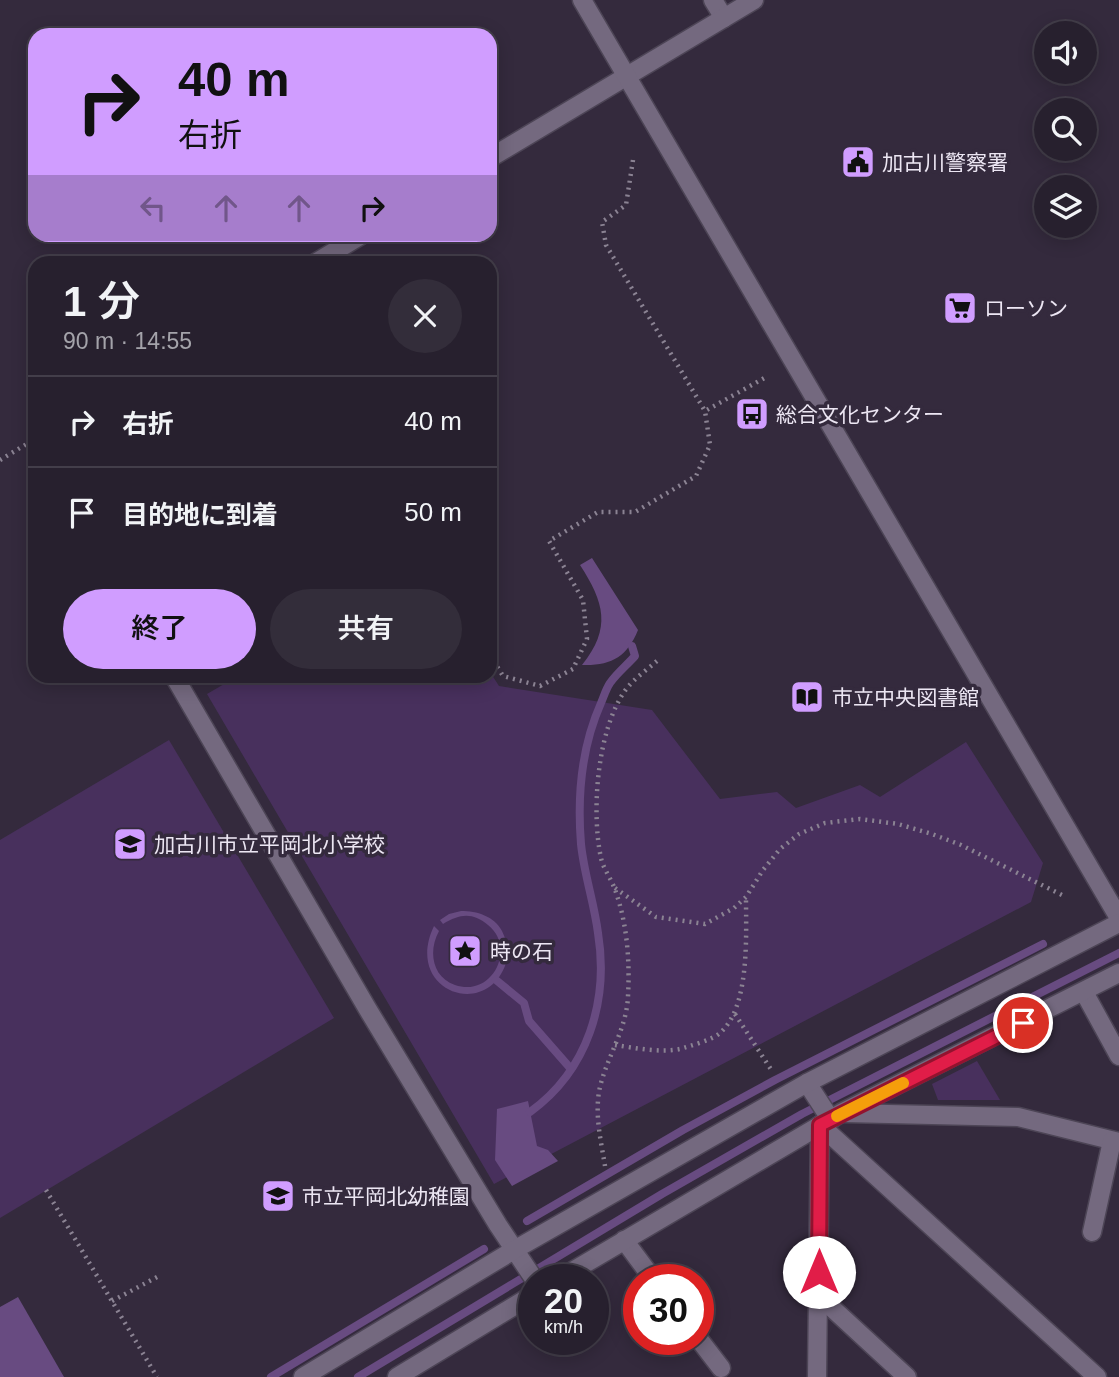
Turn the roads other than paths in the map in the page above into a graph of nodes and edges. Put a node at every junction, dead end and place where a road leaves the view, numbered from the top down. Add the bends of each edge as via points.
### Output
1 (582, 0) edge
2 (713, 0) edge
3 (754, 0) edge
4 (724, 18) junction
5 (626, 75) junction
6 (497, 154) edge
7 (350, 242) edge
8 (327, 256) edge
9 (178, 683) edge
10 (1119, 920) edge
11 (1119, 973) edge
12 (1084, 992) junction
13 (1119, 1056) edge
14 (812, 1090) junction
15 (831, 1119) junction
16 (1115, 1141) edge
17 (1093, 1232) dead end
18 (624, 1241) junction
19 (514, 1250) junction
20 (524, 1264) edge
21 (585, 1264) edge
22 (642, 1264) edge
23 (819, 1296) junction
24 (518, 1305) edge
25 (711, 1355) edge
26 (721, 1368) dead end
27 (419, 1372) edge
28 (303, 1377) edge
29 (397, 1377) edge
30 (817, 1377) edge
31 (907, 1377) edge
32 (1097, 1377) edge

1 - 5 street
2 - 4 street
3 - 4 street
4 - 5 street
5 - 6 street
5 - 10 street
7 - 8 street
9 - 19 street
10 - 14 street
11 - 12 street
12 - 13 street
12 - 15 street
14 - 15 street
14 - 19 street
15 - 16 street via 1018,1117
15 - 18 street
15 - 23 street
15 - 32 street
16 - 17 street
18 - 21 street
18 - 22 street
19 - 20 street
19 - 28 street
23 - 30 street
23 - 31 street
24 - 27 street
25 - 26 street
27 - 29 street

